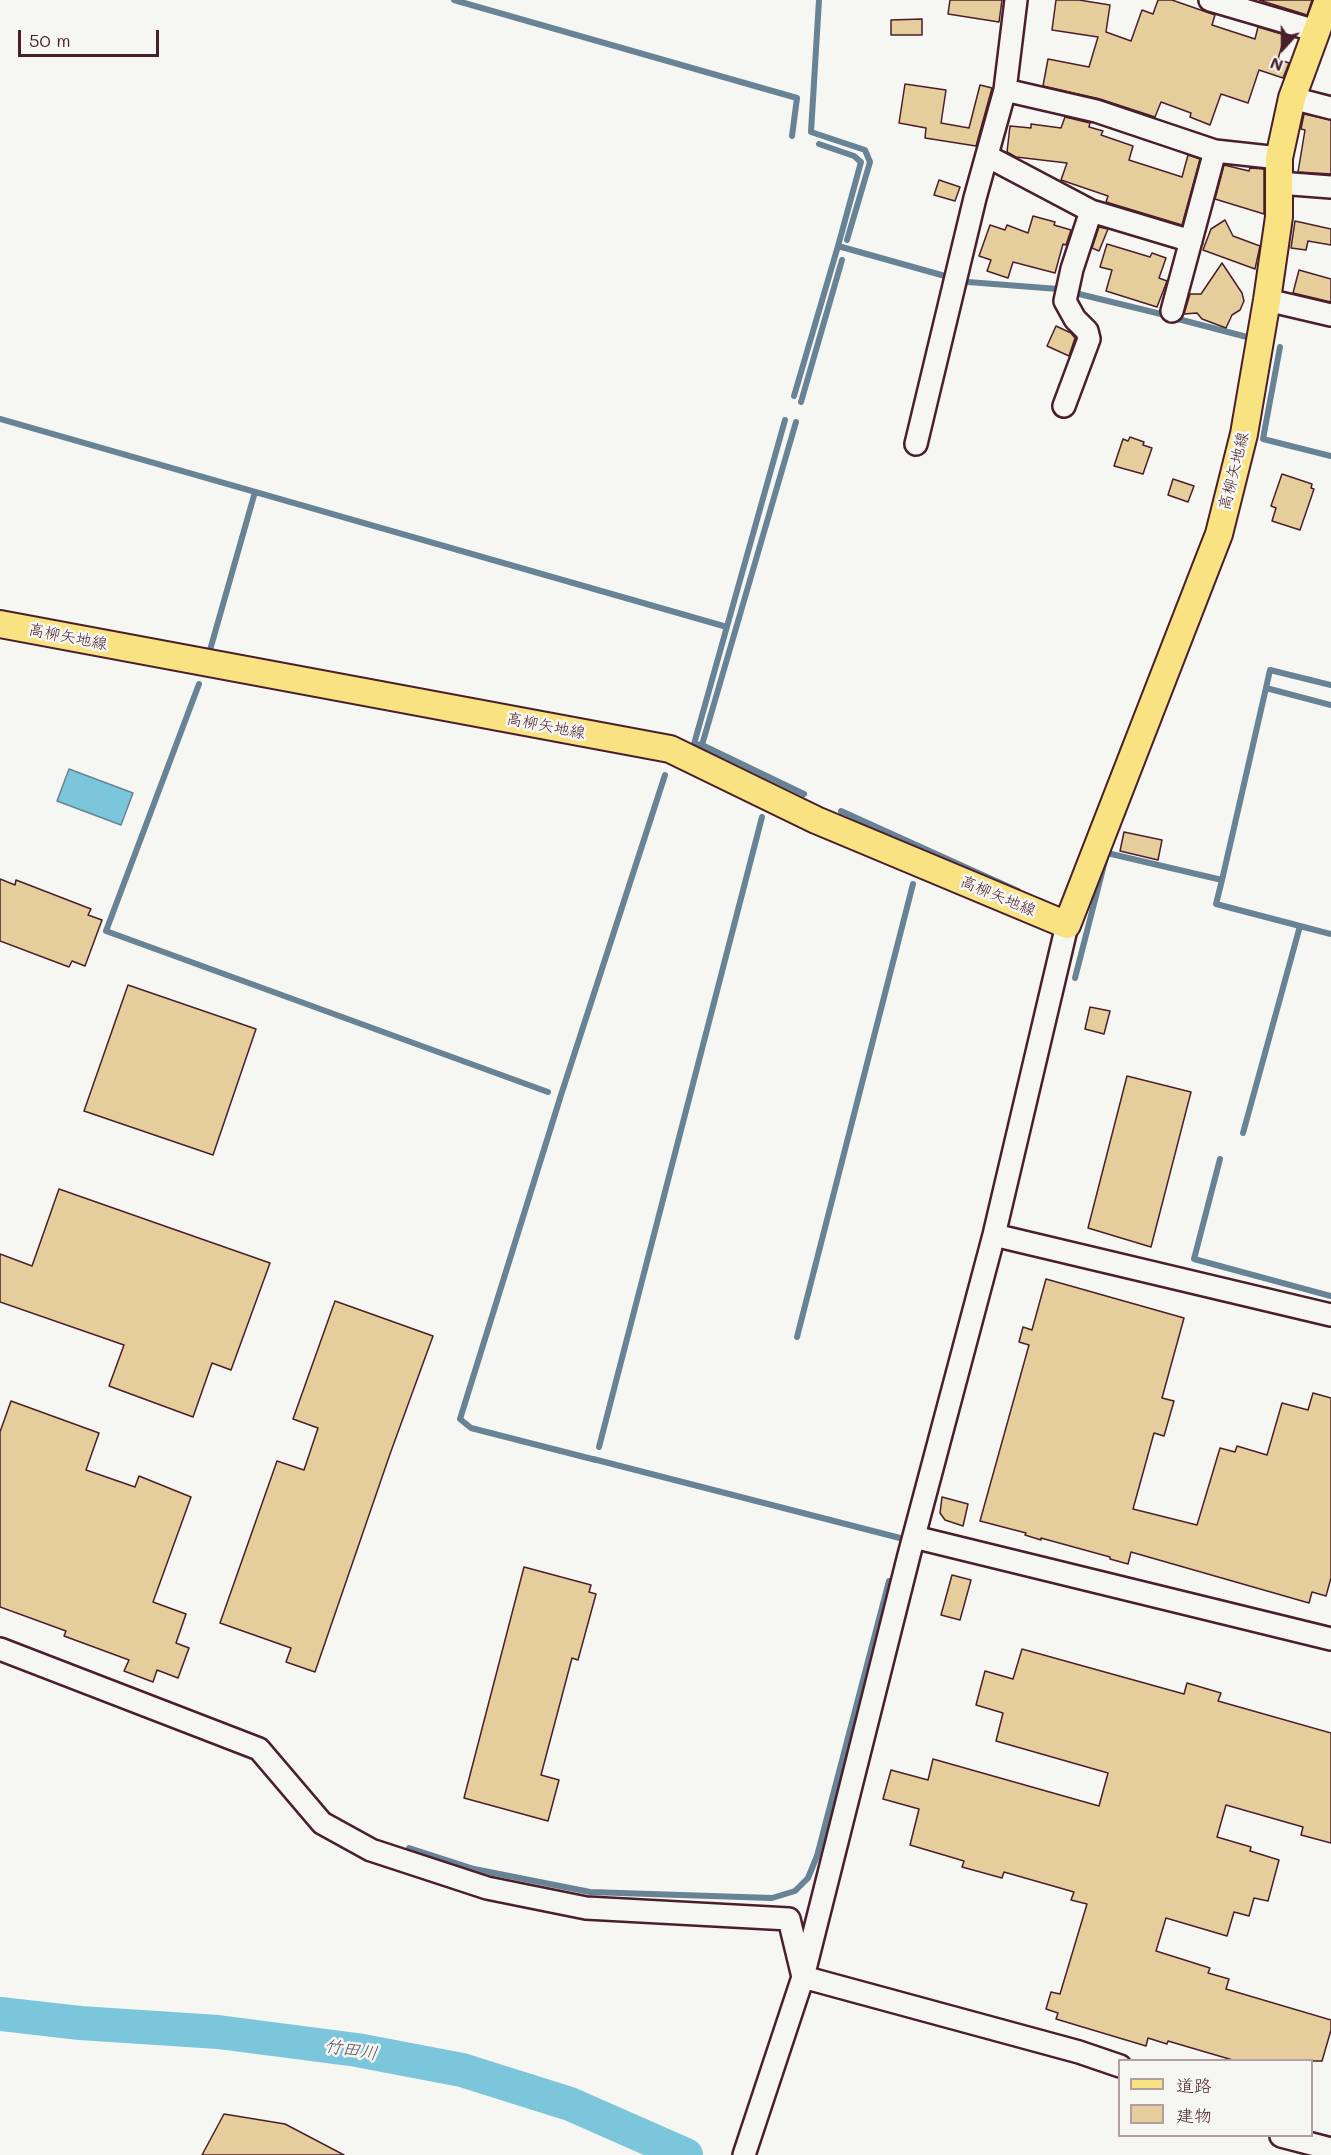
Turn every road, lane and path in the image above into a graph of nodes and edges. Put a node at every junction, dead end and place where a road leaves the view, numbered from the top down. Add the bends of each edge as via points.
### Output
1 (1016, 0) edge
2 (1210, 0) edge
3 (1328, 0) edge
4 (1316, 31) junction
5 (1005, 90) junction
6 (1292, 99) junction
7 (1331, 108) edge
8 (1215, 151) junction
9 (987, 156) junction
10 (1279, 158) junction
11 (1279, 183) junction
12 (1331, 187) edge
13 (1091, 211) junction
14 (1191, 241) junction
15 (1267, 300) junction
16 (1172, 311) dead end
17 (1331, 315) edge
18 (1064, 406) dead end
19 (916, 444) dead end
20 (0, 624) edge
21 (1067, 925) junction
22 (994, 1235) junction
23 (1331, 1315) edge
24 (914, 1537) junction
25 (1331, 1639) edge
26 (0, 1650) edge
27 (802, 1977) junction
28 (1118, 2066) edge
29 (1285, 2137) edge
30 (1331, 2150) edge
31 (744, 2155) edge

1 - 5 street
2 - 4 street
3 - 4 main road, 高柳矢地線
4 - 6 main road, 高柳矢地線
5 - 8 street via 1096,111
5 - 9 street
6 - 7 street
6 - 10 main road, 高柳矢地線
8 - 10 street
8 - 14 street
9 - 13 street
9 - 19 street
10 - 11 main road, 高柳矢地線
11 - 12 street
11 - 15 main road, 高柳矢地線 via 1279,217
13 - 14 street
13 - 18 street via 1065,300 1089,339
14 - 16 street
15 - 17 street
15 - 21 main road, 高柳矢地線 via 1244,434 1219,534
20 - 21 main road, 高柳矢地線 via 670,749 816,820
21 - 22 street
22 - 23 street
22 - 24 street
24 - 25 street
24 - 27 street
26 - 27 street via 259,1749 322,1822 371,1850 487,1888 586,1908 789,1919
27 - 28 street
27 - 31 street
29 - 30 street

